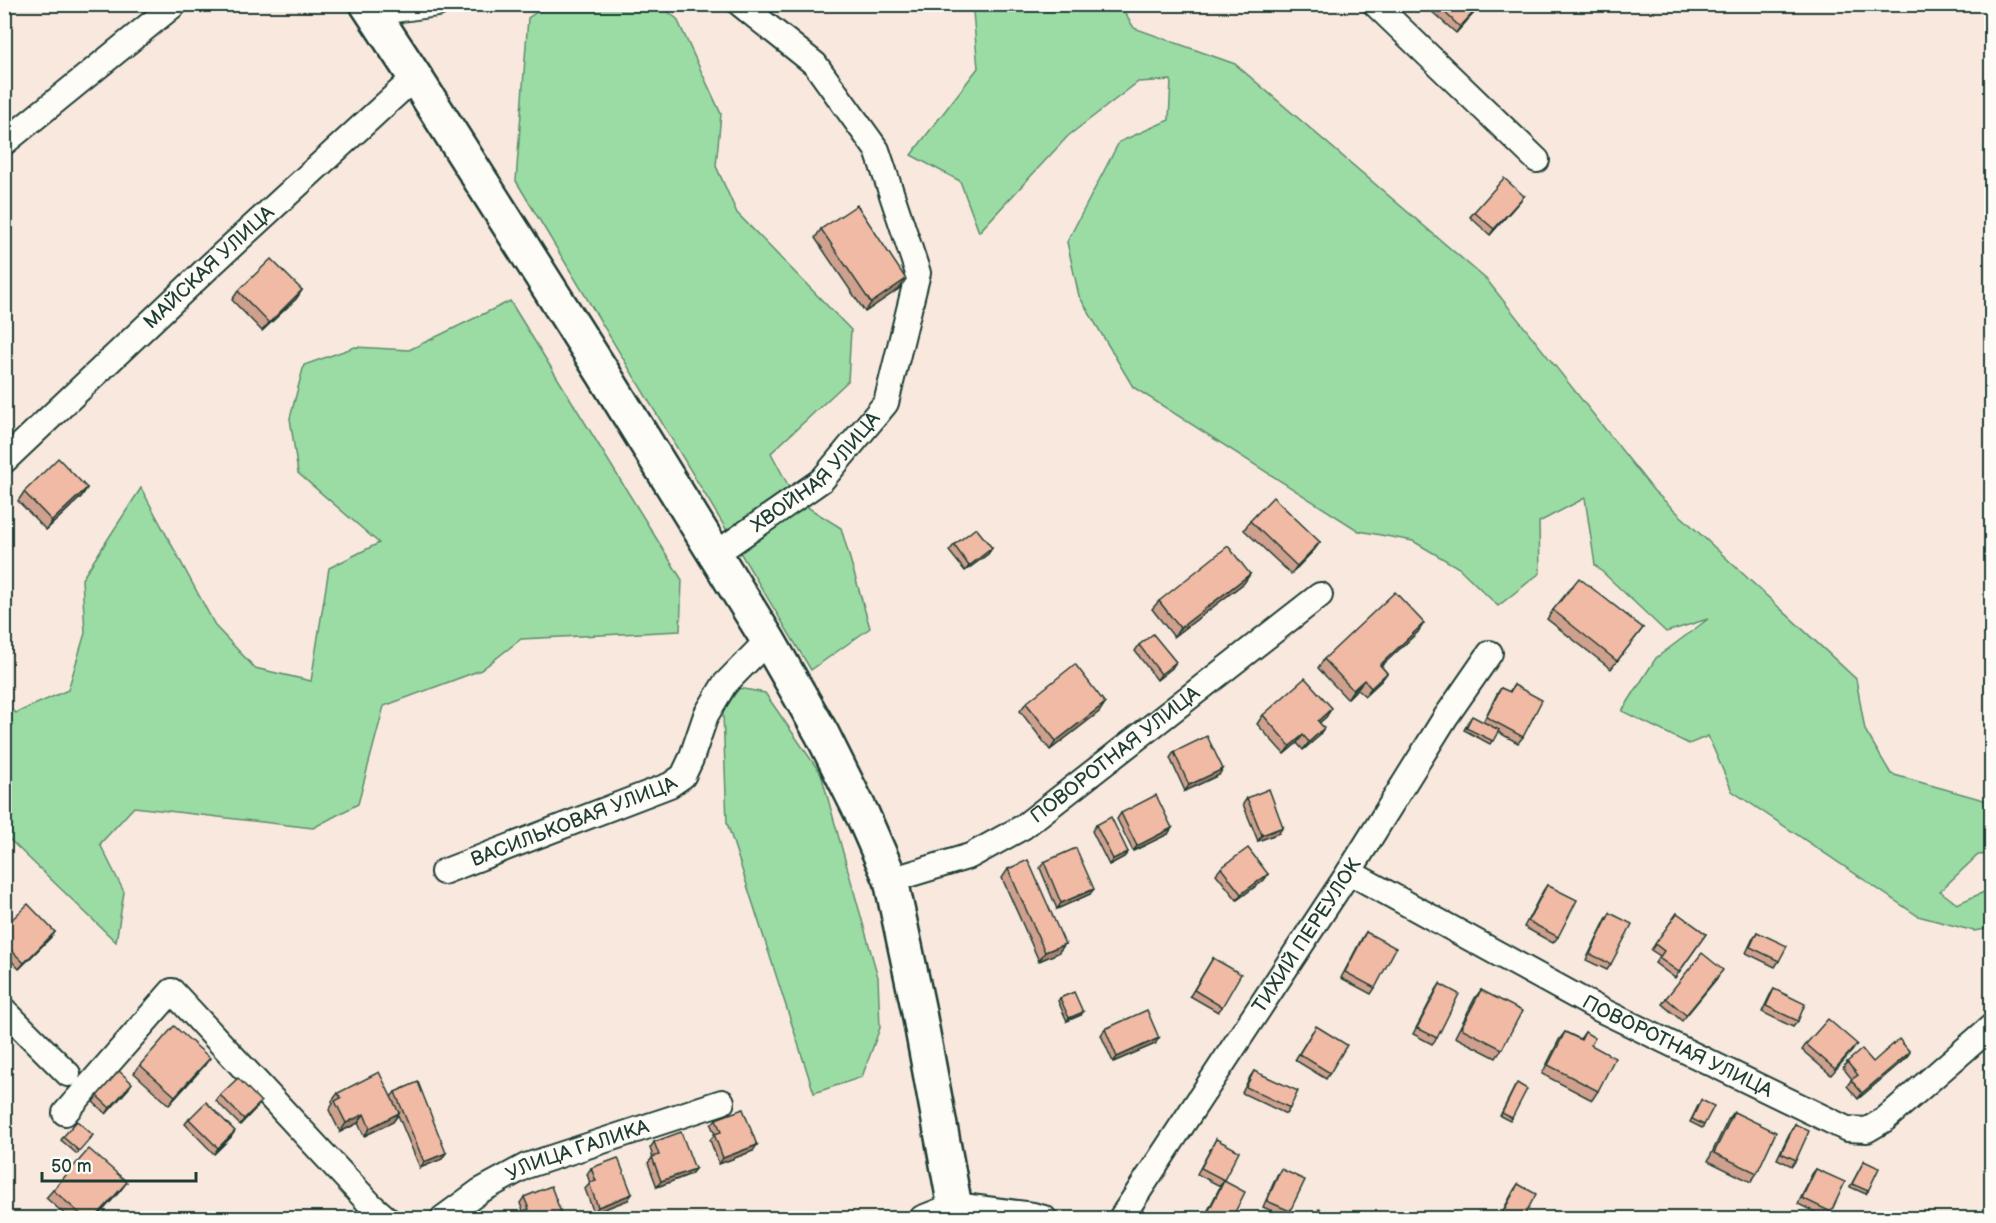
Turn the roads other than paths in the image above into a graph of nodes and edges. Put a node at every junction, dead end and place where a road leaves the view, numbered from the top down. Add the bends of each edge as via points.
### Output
1 (175, 4) edge
2 (437, 4) edge
3 (740, 4) edge
4 (1375, 4) edge
5 (370, 9) edge
6 (415, 76) junction
7 (4, 143) edge
8 (1538, 160) dead end
9 (4, 461) edge
10 (714, 555) junction
11 (1320, 595) dead end
12 (768, 640) junction
13 (1490, 653) dead end
14 (443, 872) dead end
15 (1349, 872) junction
16 (891, 880) junction
17 (4, 1010) edge
18 (1992, 1026) edge
19 (68, 1074) dead end
20 (722, 1102) dead end
21 (65, 1113) dead end
22 (956, 1212) edge
23 (372, 1214) edge
24 (443, 1218) edge
25 (922, 1218) edge
26 (1044, 1218) edge
27 (1121, 1218) edge

1 - 7 street
2 - 5 street
3 - 10 street, ХВОЙНАЯ УЛИЦА via 815,64 877,150 918,273 886,403 822,480
4 - 8 street
5 - 6 street
6 - 9 street, МАЙСКАЯ УЛИЦА
6 - 10 street
10 - 12 street
11 - 16 street, ПОВОРОТНАЯ УЛИЦА via 1023,827 970,856
12 - 14 street, ВАСИЛЬКОВАЯ УЛИЦА via 724,685 706,715 683,776 670,785
12 - 16 street via 864,816
13 - 15 street, ТИХИЙ ПЕРЕУЛОК
15 - 18 street, ПОВОРОТНАЯ УЛИЦА via 1597,1008 1846,1129 1867,1130 1884,1120
15 - 27 street, ТИХИЙ ПЕРЕУЛОК
16 - 22 street
17 - 19 street
20 - 24 street, УЛИЦА ГАЛИКА via 526,1166 480,1191
21 - 23 street via 172,991
22 - 25 street
22 - 26 street

